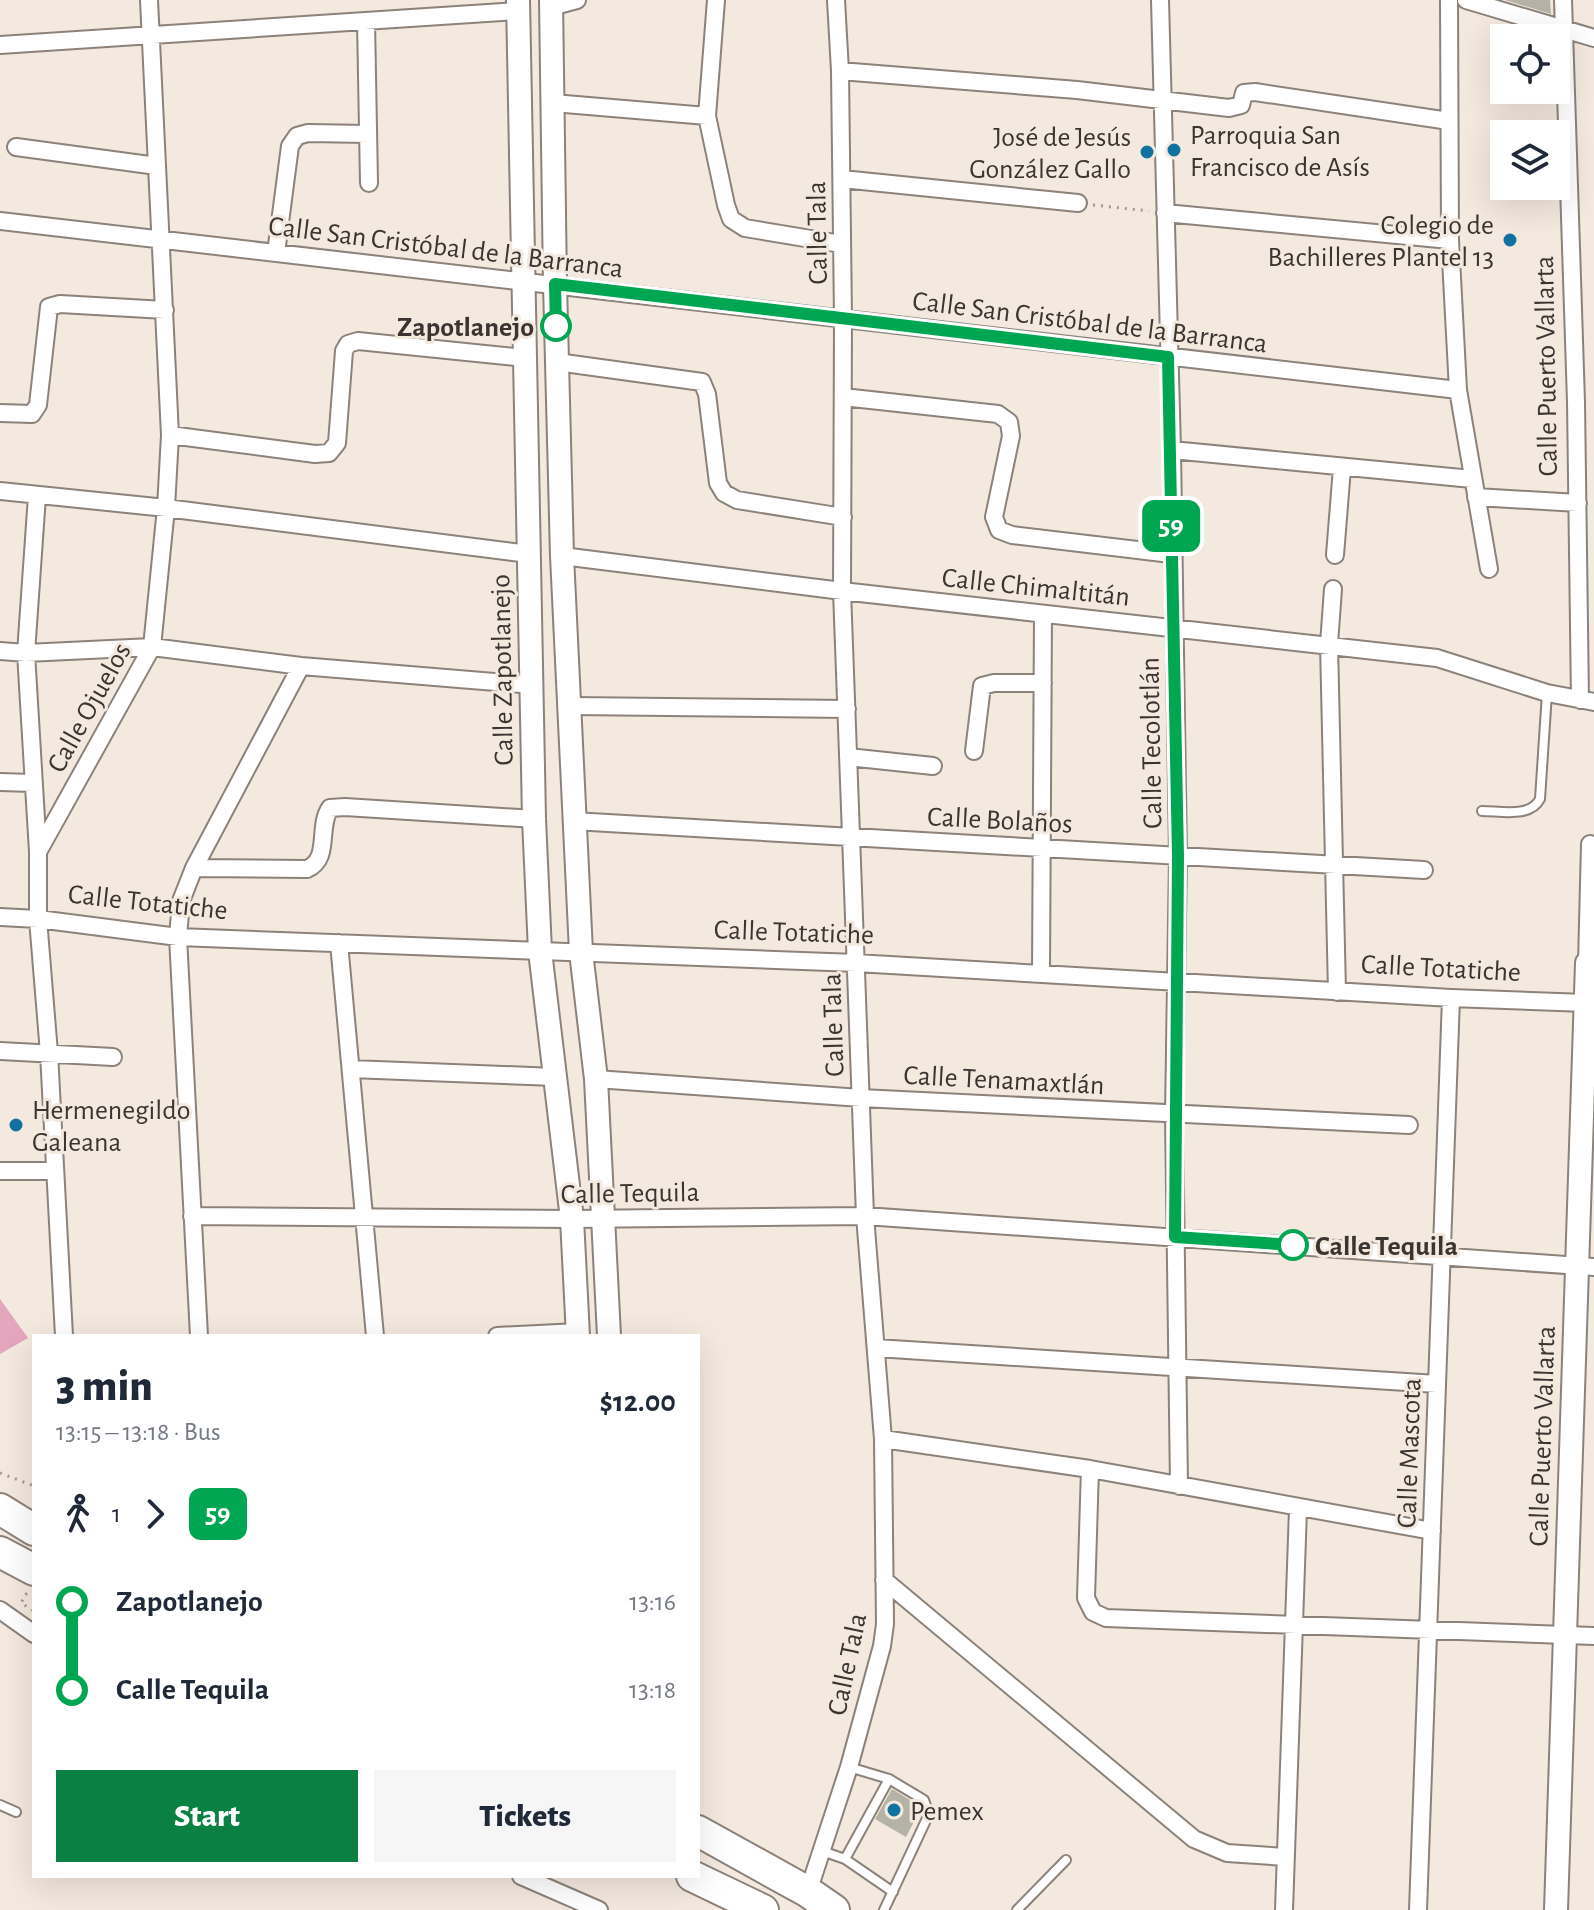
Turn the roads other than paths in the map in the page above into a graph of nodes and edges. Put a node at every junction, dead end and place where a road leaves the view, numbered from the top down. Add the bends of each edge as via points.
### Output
1 (149, 0) edge
2 (577, 0) edge
3 (716, 0) edge
4 (836, 0) edge
5 (1160, 0) edge
6 (1449, 0) edge
7 (1466, 0) edge
8 (1563, 0) edge
9 (551, 4) edge
10 (518, 5) edge
11 (366, 21) junction
12 (1545, 24) edge
13 (1565, 24) edge
14 (1570, 31) edge
15 (150, 35) junction
16 (1594, 38) edge
17 (0, 45) edge
18 (840, 71) junction
19 (1162, 101) junction
20 (553, 103) junction
21 (1567, 104) edge
22 (707, 116) junction
23 (1449, 121) junction
24 (368, 134) junction
25 (16, 147) dead end
26 (157, 166) junction
27 (842, 179) junction
28 (369, 183) dead end
29 (1078, 203) road end
30 (1165, 213) junction
31 (0, 221) edge
32 (159, 239) junction
33 (1450, 240) junction
34 (841, 244) junction
35 (276, 253) junction
36 (523, 282) junction
37 (555, 284) junction
38 (165, 310) junction
39 (843, 319) junction
40 (1168, 357) junction
41 (525, 358) junction
42 (557, 362) junction
43 (1458, 390) junction
44 (843, 397) junction
45 (1576, 402) junction
46 (1594, 405) edge
47 (0, 413) edge
48 (170, 435) junction
49 (1172, 450) junction
50 (1342, 468) junction
51 (1472, 479) junction
52 (0, 491) edge
53 (37, 496) junction
54 (1476, 497) junction
55 (1578, 503) junction
56 (166, 508) junction
57 (843, 517) junction
58 (529, 554) junction
59 (1171, 554) junction
60 (1335, 555) dead end
61 (562, 556) junction
62 (1489, 569) dead end
63 (1333, 589) dead end
64 (842, 591) junction
65 (1043, 614) junction
66 (1174, 628) junction
67 (1329, 644) junction
68 (152, 647) junction
69 (0, 651) edge
70 (26, 653) junction
71 (301, 666) junction
72 (1043, 683) junction
73 (532, 685) junction
74 (1547, 693) junction
75 (1587, 701) edge
76 (571, 706) junction
77 (847, 709) junction
78 (974, 751) dead end
79 (848, 757) junction
80 (933, 766) dead end
81 (0, 782) edge
82 (33, 783) junction
83 (1482, 811) dead end
84 (534, 819) junction
85 (573, 821) junction
86 (851, 837) junction
87 (1590, 844) dead end
88 (1043, 847) junction
89 (38, 852) junction
90 (1178, 856) junction
91 (1333, 865) junction
92 (194, 868) junction
93 (1424, 870) dead end
94 (0, 917) edge
95 (38, 919) junction
96 (178, 937) junction
97 (339, 943) junction
98 (540, 951) junction
99 (581, 952) junction
100 (856, 963) junction
101 (1590, 963) edge
102 (1041, 972) junction
103 (1178, 982) junction
104 (1337, 992) junction
105 (1451, 998) junction
106 (1586, 1003) junction
107 (0, 1051) edge
108 (49, 1053) junction
109 (113, 1057) dead end
110 (351, 1069) junction
111 (556, 1077) junction
112 (596, 1079) junction
113 (861, 1098) junction
114 (1174, 1115) junction
115 (1409, 1125) dead end
116 (0, 1171) edge
117 (55, 1171) junction
118 (192, 1216) junction
119 (865, 1216) junction
120 (364, 1217) junction
121 (603, 1217) junction
122 (572, 1219) junction
123 (1175, 1237) junction
124 (1441, 1256) junction
125 (1585, 1267) edge
126 (64, 1334) edge
127 (199, 1334) edge
128 (375, 1334) edge
129 (578, 1334) edge
130 (609, 1334) edge
131 (876, 1348) junction
132 (1177, 1368) junction
133 (1437, 1384) junction
134 (883, 1439) junction
135 (1090, 1469) junction
136 (1179, 1486) junction
137 (0, 1509) edge
138 (1298, 1509) junction
139 (32, 1529) edge
140 (1432, 1531) junction
141 (0, 1552) edge
142 (32, 1569) edge
143 (884, 1580) junction
144 (0, 1610) edge
145 (1293, 1627) junction
146 (1428, 1631) junction
147 (32, 1633) edge
148 (1565, 1636) junction
149 (1594, 1636) edge
150 (849, 1767) junction
151 (889, 1779) junction
152 (0, 1805) edge
153 (16, 1812) dead end
154 (700, 1832) edge
155 (822, 1851) junction
156 (1286, 1857) junction
157 (845, 1859) junction
158 (1066, 1860) dead end
159 (526, 1878) edge
160 (696, 1878) edge
161 (808, 1892) junction
162 (893, 1892) junction
163 (599, 1910) edge
164 (763, 1910) edge
165 (834, 1910) edge
166 (884, 1910) edge
167 (1017, 1910) edge
168 (1284, 1910) edge
169 (1418, 1910) edge
170 (1556, 1910) edge

1 - 15 street, Calle Ojuelos
2 - 9 street
3 - 22 street
4 - 18 street, Calle Tala
5 - 19 street, Calle Tecolotlán
6 - 23 street
7 - 12 street
8 - 13 street, Calle Puerto Vallarta
9 - 20 street
10 - 11 street
10 - 36 street, Calle Zapotlanejo
11 - 15 street
11 - 24 street
14 - 16 street
15 - 17 street
15 - 26 street, Calle Ojuelos
18 - 19 street
18 - 27 street, Calle Tala
19 - 23 street via 1229,108 1241,105 1244,93 1255,92
19 - 30 street, Calle Tecolotlán
20 - 22 street
20 - 37 street
21 - 45 street, Calle Puerto Vallarta
22 - 34 street via 731,219 745,228
23 - 33 street
24 - 28 street
24 - 35 street via 297,136 290,146
25 - 26 street
26 - 32 street, Calle Ojuelos
27 - 29 street
27 - 34 street, Calle Tala
30 - 33 street
30 - 40 street, Calle Tecolotlán
31 - 32 street, Calle San Cristóbal de la Barranca
32 - 35 street, Calle San Cristóbal de la Barranca
32 - 38 street, Calle Ojuelos
33 - 43 street
34 - 39 street, Calle Tala
35 - 36 street, Calle San Cristóbal de la Barranca
36 - 37 street, Calle San Cristóbal de la Barranca
36 - 41 street, Calle Zapotlanejo
37 - 39 street, Calle San Cristóbal de la Barranca
37 - 42 street
38 - 47 street via 49,307 38,405 32,414
38 - 48 street, Calle Ojuelos
39 - 40 street, Calle San Cristóbal de la Barranca
39 - 44 street, Calle Tala
40 - 43 street, Calle San Cristóbal de la Barranca
40 - 49 street, Calle Tecolotlán
41 - 48 street via 358,341 344,351 337,443 329,453
41 - 58 street, Calle Zapotlanejo
42 - 57 street via 702,382 724,493 737,500
42 - 61 street
43 - 51 street
44 - 57 street, Calle Tala
44 - 59 street via 998,414 1009,422 1011,436 994,517 999,530
45 - 46 street
45 - 55 street, Calle Puerto Vallarta
48 - 56 street, Calle Ojuelos
49 - 50 street
49 - 59 street, Calle Tecolotlán
50 - 51 street
50 - 60 street
51 - 54 street
52 - 53 street
53 - 56 street
53 - 70 street
54 - 55 street
54 - 62 street
55 - 75 street, Calle Puerto Vallarta
56 - 58 street
56 - 68 street, Calle Ojuelos
57 - 64 street, Calle Tala
58 - 73 street, Calle Zapotlanejo
59 - 66 street, Calle Tecolotlán
61 - 64 street, Calle Chimaltitán
61 - 76 street
63 - 67 street
64 - 65 street, Calle Chimaltitán
64 - 77 street, Calle Tala
65 - 66 street, Calle Chimaltitán
65 - 72 street
66 - 67 street, Calle Chimaltitán
66 - 90 street, Calle Tecolotlán
67 - 74 street, Calle Chimaltitán via 1437,658
67 - 91 street
68 - 70 street
68 - 71 street
68 - 89 street, Calle Ojuelos
69 - 70 street
70 - 82 street
71 - 73 street
71 - 92 street
72 - 78 street via 982,686
72 - 88 street
73 - 84 street, Calle Zapotlanejo
74 - 75 street, Calle Chimaltitán
74 - 83 lane via 1536,808
76 - 77 street
76 - 85 street
77 - 79 street, Calle Tala
79 - 80 street
79 - 86 street, Calle Tala
81 - 82 street
82 - 89 street
84 - 92 street via 330,808 315,866
84 - 98 street, Calle Zapotlanejo
85 - 86 street, Calle Bolaños
85 - 99 street
86 - 88 street, Calle Bolaños
86 - 100 street, Calle Tala
87 - 101 street
88 - 90 street, Calle Bolaños
88 - 102 street
89 - 95 street, Calle Ojuelos
90 - 91 street, Calle Bolaños
90 - 103 street, Calle Tecolotlán
91 - 93 street, Calle Bolaños
91 - 104 street
92 - 96 street via 181,901
94 - 95 street, Calle Totatiche
95 - 96 street, Calle Totatiche
95 - 108 street, Calle Ojuelos
96 - 97 street, Calle Totatiche
96 - 118 street
97 - 98 street, Calle Totatiche
97 - 110 street
98 - 99 street, Calle Totatiche
98 - 111 street, Calle Zapotlanejo
99 - 100 street, Calle Totatiche
99 - 112 street
100 - 102 street, Calle Totatiche
100 - 113 street, Calle Tala
101 - 106 street, Calle Puerto Vallarta
102 - 103 street, Calle Totatiche
103 - 104 street, Calle Totatiche
103 - 114 street, Calle Tecolotlán
104 - 105 street, Calle Totatiche
105 - 106 street, Calle Totatiche
105 - 124 street, Calle Mascota
106 - 125 street, Calle Puerto Vallarta
107 - 108 street
108 - 109 street
108 - 117 street, Calle Ojuelos
110 - 111 street
110 - 120 street
111 - 122 street, Calle Zapotlanejo
112 - 113 street, Calle Tenamaxtlán
112 - 121 street
113 - 114 street, Calle Tenamaxtlán
113 - 119 street, Calle Tala
114 - 115 street, Calle Tenamaxtlán
114 - 123 street, Calle Tecolotlán
116 - 117 street
117 - 126 street, Calle Ojuelos
118 - 120 street, Calle Tequila
118 - 127 street
119 - 121 street, Calle Tequila
119 - 123 street, Calle Tequila
119 - 131 street, Calle Tala
120 - 122 street, Calle Tequila
120 - 128 street
121 - 122 street, Calle Tequila
121 - 130 street
122 - 129 street, Calle Zapotlanejo
123 - 124 street, Calle Tequila
123 - 132 street, Calle Tecolotlán
124 - 125 street, Calle Tequila
124 - 133 street, Calle Mascota
125 - 148 street, Calle Puerto Vallarta
131 - 132 street
131 - 134 street, Calle Tala
132 - 133 street
132 - 136 street, Calle Tecolotlán
133 - 140 street, Calle Mascota
134 - 135 street
134 - 143 street, Calle Tala
135 - 136 street
135 - 145 street via 1086,1598 1093,1612 1106,1618
136 - 138 street
137 - 139 highway
138 - 140 street
138 - 145 street
140 - 146 street, Calle Mascota
141 - 142 highway
143 - 150 street, Calle Tala via 882,1646
143 - 156 street via 1194,1839 1227,1853
144 - 147 street
145 - 146 street
145 - 156 street
146 - 148 street
146 - 169 street, Calle Mascota
148 - 149 street
148 - 170 street, Calle Puerto Vallarta
150 - 151 lane
150 - 155 street, Calle Tala
151 - 157 lane
151 - 162 lane via 924,1800 929,1814
152 - 153 lane
154 - 161 highway
155 - 157 lane
155 - 161 street, Calle Tala
156 - 168 street
157 - 162 lane
158 - 167 lane
159 - 163 street
160 - 164 highway
161 - 165 highway
162 - 166 lane

